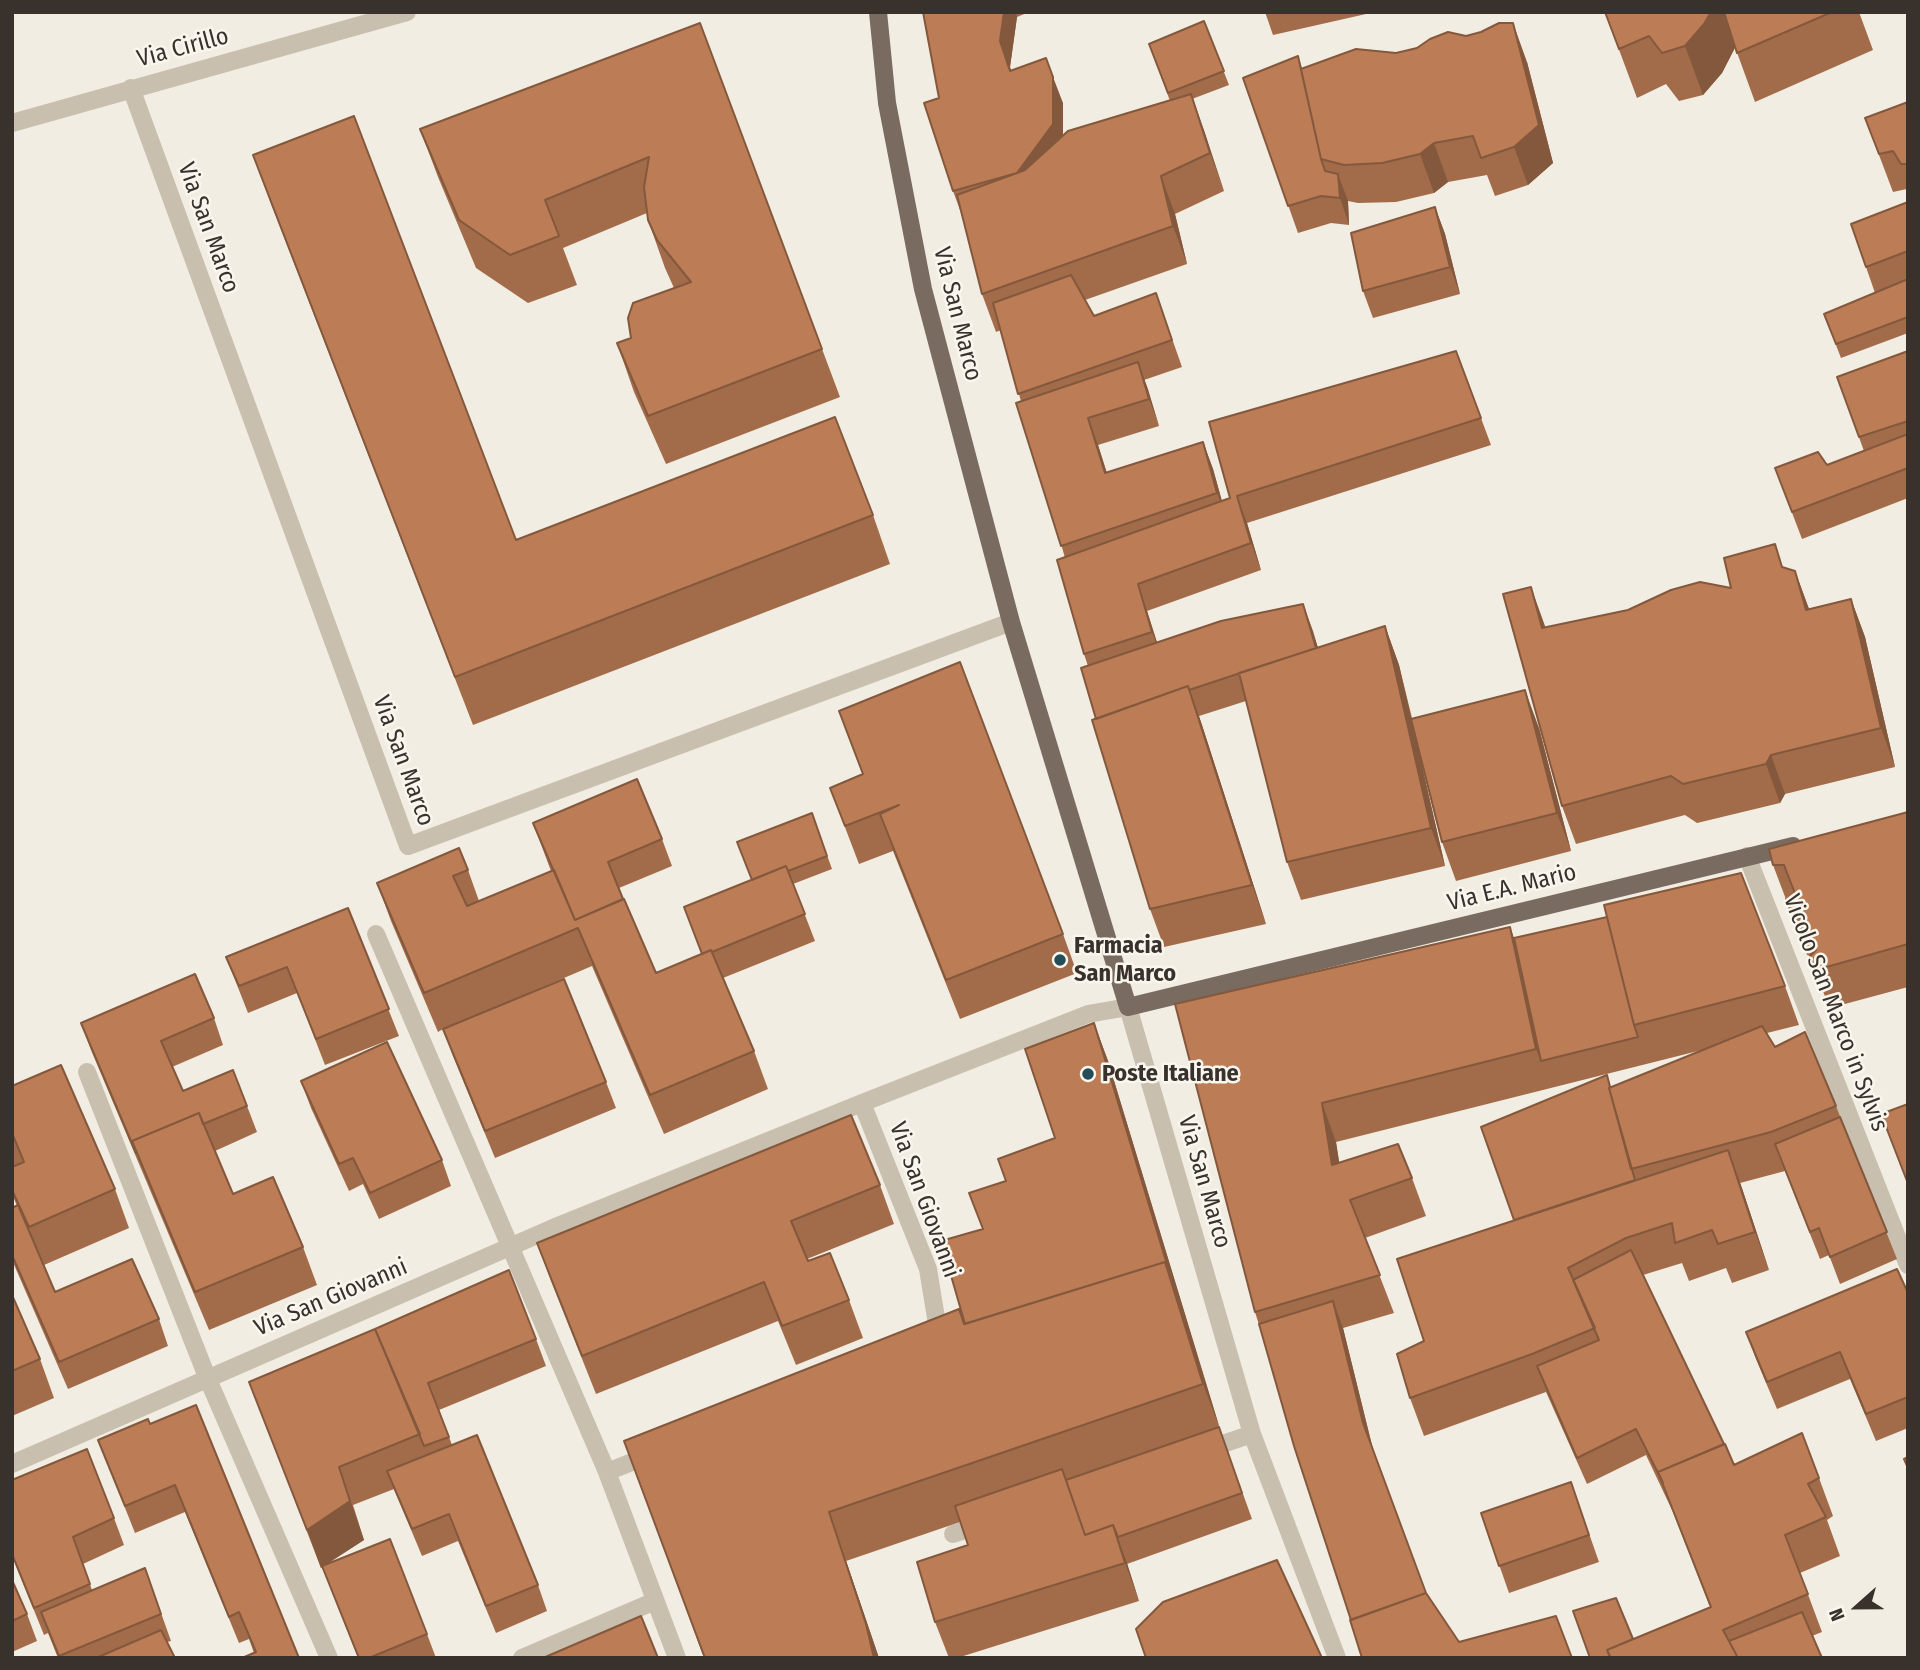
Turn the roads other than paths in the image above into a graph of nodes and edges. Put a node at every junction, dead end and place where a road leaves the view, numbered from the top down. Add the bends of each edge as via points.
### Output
1 (407, 12) edge
2 (878, 12) edge
3 (131, 88) junction
4 (12, 122) edge
5 (1011, 622) junction
6 (1814, 841) edge
7 (1747, 856) junction
8 (376, 934) dead end
9 (1128, 1007) junction
10 (87, 1072) edge
11 (862, 1103) junction
12 (512, 1246) junction
13 (1908, 1265) edge
14 (916, 1350) edge
15 (207, 1377) junction
16 (1252, 1434) junction
17 (667, 1448) edge
18 (1187, 1456) edge
19 (12, 1464) edge
20 (607, 1472) junction
21 (1005, 1517) edge
22 (953, 1534) dead end
23 (655, 1601) junction
24 (329, 1658) edge
25 (522, 1658) edge
26 (677, 1658) edge
27 (1337, 1658) edge

1 - 3 street, Via Cirillo
2 - 5 main road, Via San Marco via 887,103 923,289
3 - 4 street, Via Cirillo
3 - 5 street, Via San Marco via 408,846
5 - 9 main road, Via San Marco
6 - 7 main road, Via E.A. Mario
7 - 9 main road, Via E.A. Mario
7 - 13 street, Vicolo San Marco in Sylvis
8 - 12 street
9 - 11 street, Via San Giovanni via 1088,1014
9 - 16 street, Via San Marco
10 - 15 street
11 - 12 street, Via San Giovanni
11 - 14 street, Via San Giovanni via 928,1269 937,1324 929,1346
12 - 15 street, Via San Giovanni
12 - 20 street
15 - 19 street, Via San Giovanni
15 - 24 street
16 - 18 street
16 - 27 street, Via San Marco
17 - 20 street
20 - 23 street
21 - 22 street
23 - 25 street
23 - 26 street

